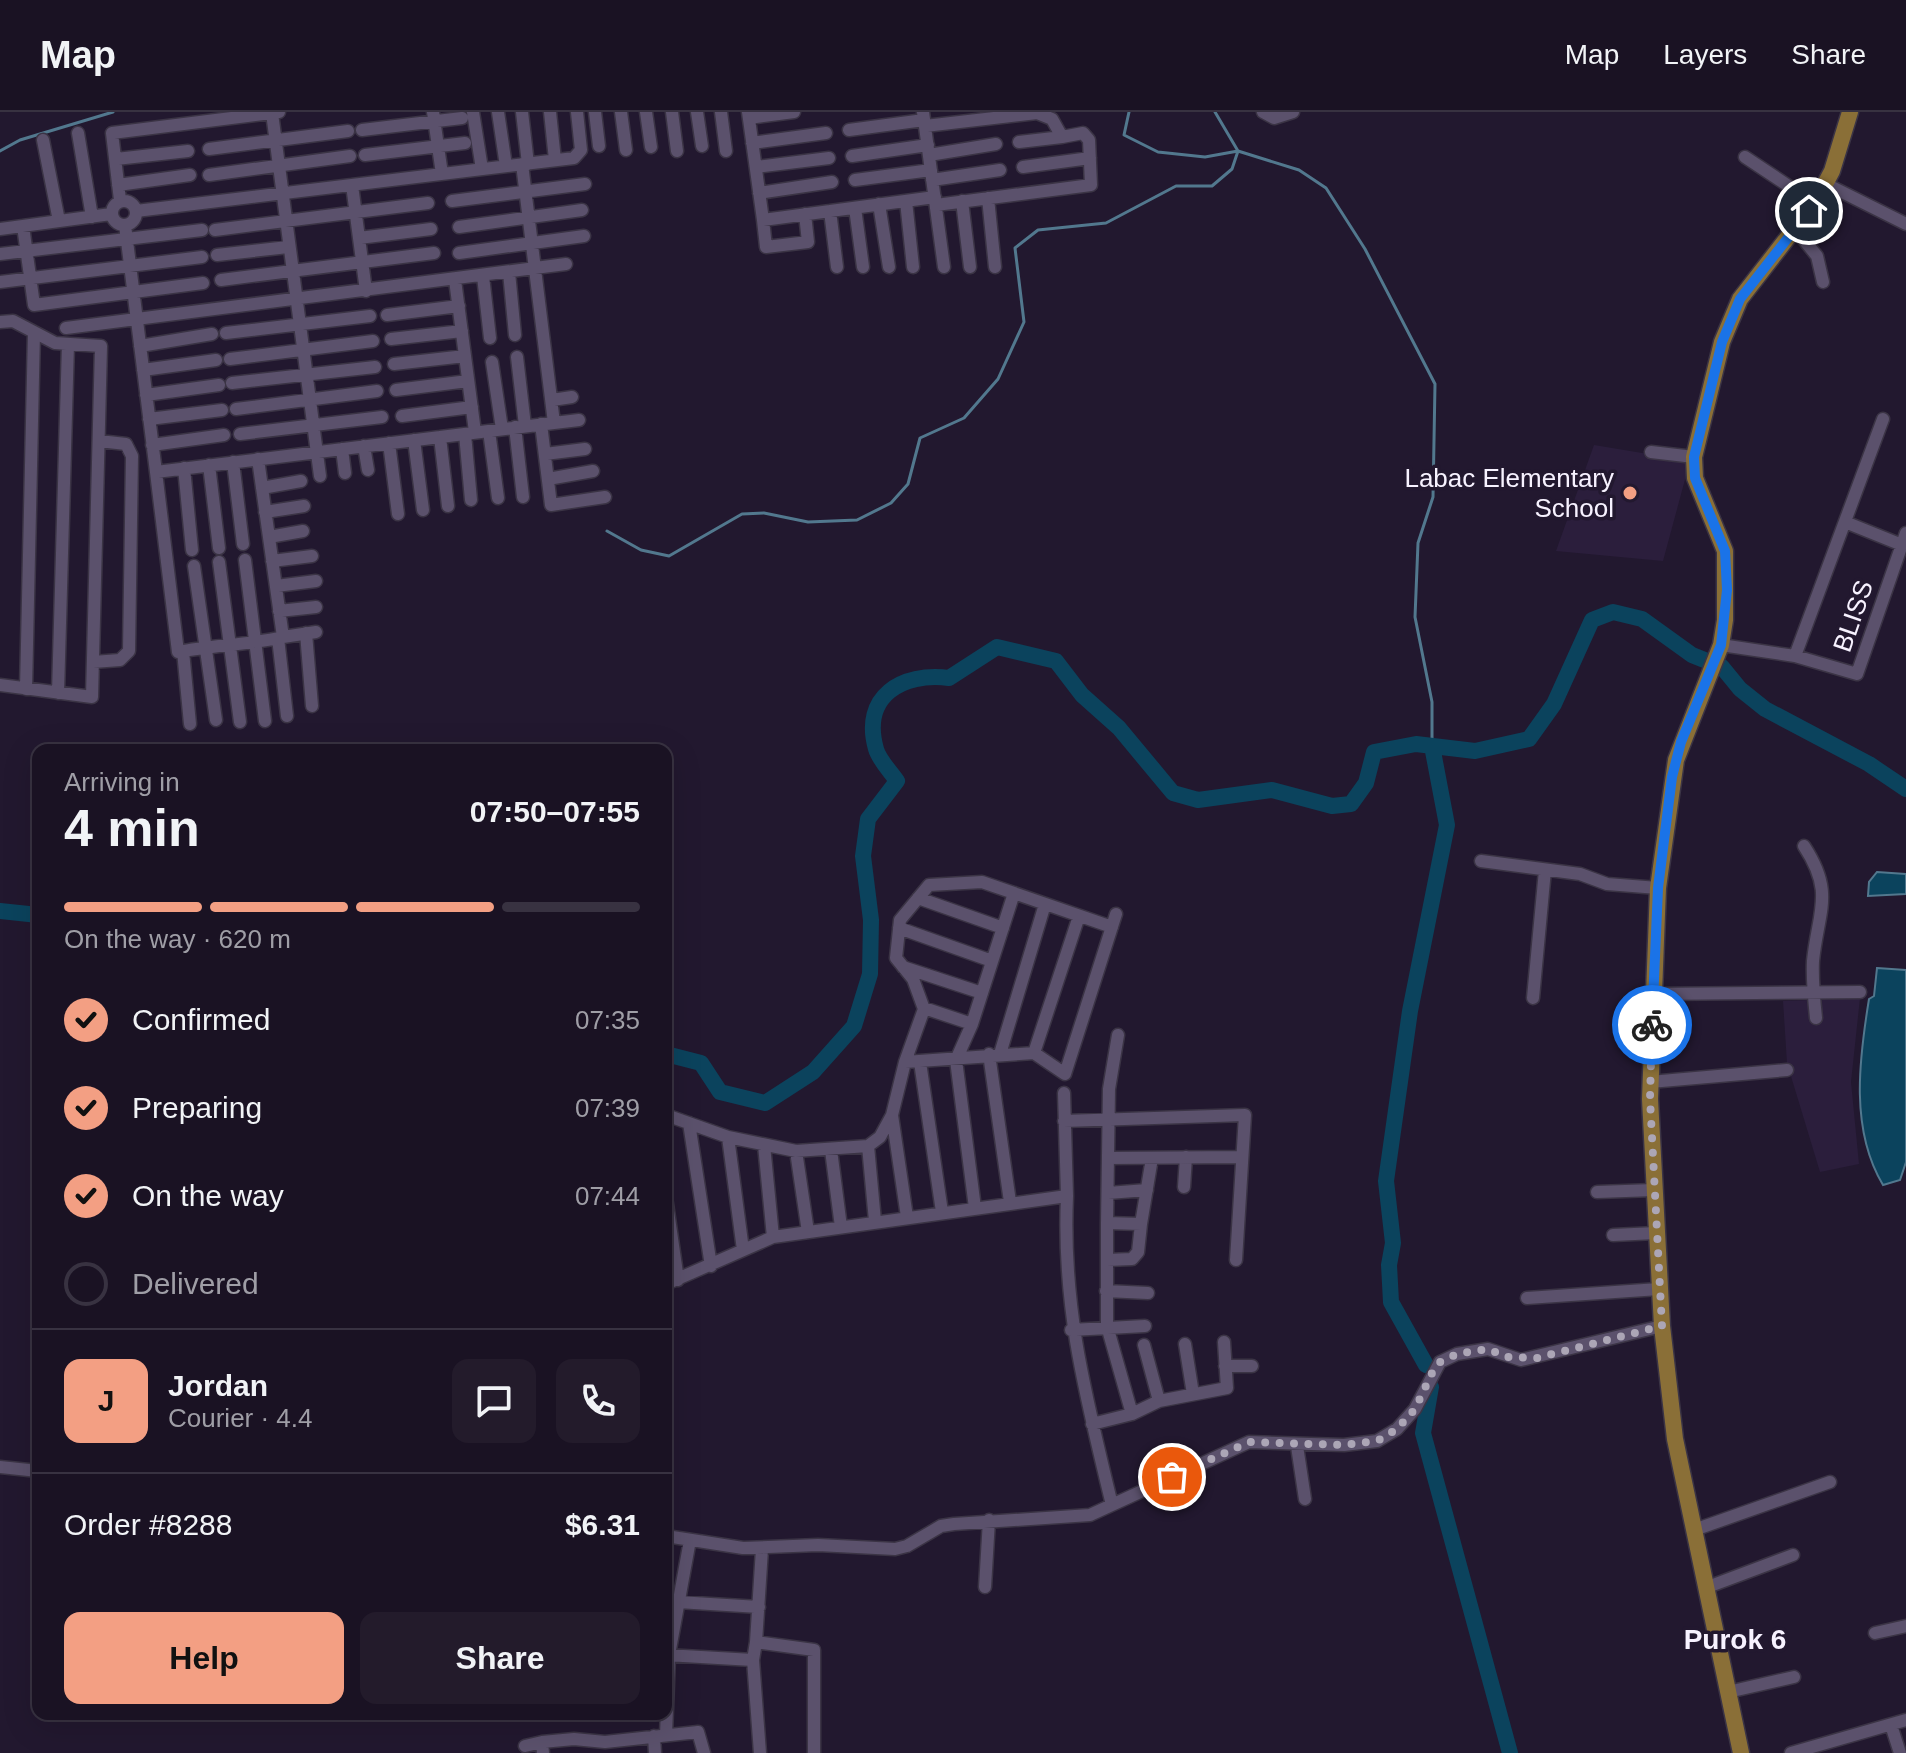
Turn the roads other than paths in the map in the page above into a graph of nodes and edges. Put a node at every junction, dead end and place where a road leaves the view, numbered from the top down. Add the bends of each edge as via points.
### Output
1 (279, 112) edge
2 (498, 112) edge
3 (522, 112) edge
4 (550, 112) edge
5 (577, 112) edge
6 (595, 112) edge
7 (621, 112) edge
8 (646, 112) edge
9 (672, 112) edge
10 (697, 112) edge
11 (721, 112) edge
12 (794, 112) edge
13 (1263, 112) edge
14 (1293, 112) edge
15 (1850, 112) edge
16 (272, 113) edge
17 (1026, 113) edge
18 (254, 114) edge
19 (1002, 114) edge
20 (229, 115) edge
21 (468, 115) edge
22 (748, 115) edge
23 (977, 116) edge
24 (205, 117) edge
25 (434, 117) edge
26 (178, 118) edge
27 (924, 119) edge
28 (362, 130) dead end
29 (849, 130) dead end
30 (348, 131) dead end
31 (78, 133) dead end
32 (826, 133) dead end
33 (1062, 137) junction
34 (43, 140) dead end
35 (275, 141) junction
36 (1019, 142) dead end
37 (465, 143) dead end
38 (752, 143) junction
39 (996, 144) dead end
40 (599, 146) dead end
41 (702, 146) dead end
42 (438, 147) junction
43 (651, 147) dead end
44 (209, 149) dead end
45 (626, 150) dead end
46 (928, 150) junction
47 (188, 151) dead end
48 (677, 151) dead end
49 (726, 151) dead end
50 (365, 155) dead end
51 (350, 156) dead end
52 (852, 156) dead end
53 (1745, 157) dead end
54 (829, 158) dead end
55 (1090, 158) junction
56 (116, 159) junction
57 (555, 160) junction
58 (525, 164) junction
59 (506, 166) junction
60 (278, 167) junction
61 (756, 167) junction
62 (1023, 167) dead end
63 (482, 169) junction
64 (1000, 170) dead end
65 (442, 174) junction
66 (190, 175) dead end
67 (209, 175) dead end
68 (932, 175) junction
69 (855, 180) dead end
70 (832, 182) dead end
71 (585, 184) dead end
72 (1826, 184) junction
73 (118, 185) junction
74 (352, 185) junction
75 (526, 193) junction
76 (759, 193) junction
77 (281, 194) junction
78 (988, 198) junction
79 (120, 200) junction
80 (452, 201) dead end
81 (906, 201) junction
82 (935, 201) junction
83 (962, 201) junction
84 (428, 203) dead end
85 (1814, 203) junction
86 (879, 204) junction
87 (855, 208) junction
88 (582, 210) dead end
89 (136, 211) junction
90 (830, 211) junction
91 (356, 213) junction
92 (111, 214) junction
93 (805, 214) junction
94 (92, 217) junction
95 (529, 218) junction
96 (763, 220) junction
97 (59, 221) junction
98 (285, 223) junction
99 (1906, 224) edge
100 (125, 225) junction
101 (23, 226) junction
102 (459, 227) dead end
103 (0, 229) edge
104 (431, 229) dead end
105 (1795, 229) junction
106 (584, 236) dead end
107 (359, 238) junction
108 (127, 240) junction
109 (532, 243) junction
110 (288, 247) junction
111 (26, 251) junction
112 (434, 253) dead end
113 (459, 253) dead end
114 (0, 254) edge
115 (217, 255) dead end
116 (202, 257) dead end
117 (362, 263) junction
118 (566, 264) dead end
119 (130, 266) junction
120 (837, 267) dead end
121 (863, 267) dead end
122 (889, 267) dead end
123 (913, 267) dead end
124 (944, 267) dead end
125 (970, 267) dead end
126 (995, 267) dead end
127 (535, 269) junction
128 (291, 271) junction
129 (509, 272) junction
130 (483, 276) junction
131 (29, 278) junction
132 (221, 280) dead end
133 (455, 280) junction
134 (0, 282) edge
135 (1823, 282) dead end
136 (203, 283) dead end
137 (366, 291) junction
138 (133, 292) junction
139 (295, 300) junction
140 (459, 306) junction
141 (387, 315) dead end
142 (370, 316) dead end
143 (136, 318) junction
144 (0, 322) edge
145 (298, 325) junction
146 (66, 328) dead end
147 (462, 331) junction
148 (34, 332) junction
149 (515, 335) dead end
150 (490, 338) dead end
151 (391, 339) dead end
152 (373, 341) dead end
153 (68, 344) junction
154 (140, 346) junction
155 (301, 350) junction
156 (465, 356) junction
157 (517, 357) dead end
158 (230, 359) dead end
159 (216, 360) dead end
160 (492, 362) dead end
161 (394, 364) dead end
162 (375, 367) dead end
163 (143, 370) junction
164 (305, 375) junction
165 (468, 381) junction
166 (396, 390) dead end
167 (377, 391) dead end
168 (146, 395) junction
169 (572, 397) dead end
170 (308, 399) junction
171 (552, 400) junction
172 (472, 407) junction
173 (236, 409) dead end
174 (222, 410) dead end
175 (402, 416) dead end
176 (382, 417) dead end
177 (149, 419) junction
178 (1883, 419) dead end
179 (579, 420) dead end
180 (548, 423) junction
181 (311, 425) junction
182 (508, 428) junction
183 (470, 433) junction
184 (240, 434) dead end
185 (224, 435) dead end
186 (440, 437) junction
187 (414, 440) junction
188 (99, 441) junction
189 (389, 443) junction
190 (152, 445) junction
191 (364, 446) junction
192 (342, 449) junction
193 (585, 449) dead end
194 (315, 452) junction
195 (1651, 452) dead end
196 (545, 454) junction
197 (1694, 457) junction
198 (258, 459) junction
199 (233, 462) junction
200 (209, 465) junction
201 (184, 468) junction
202 (368, 470) dead end
203 (593, 471) dead end
204 (156, 472) junction
205 (345, 473) dead end
206 (320, 476) dead end
207 (548, 479) junction
208 (301, 481) dead end
209 (262, 488) junction
210 (523, 497) dead end
211 (605, 497) dead end
212 (498, 498) dead end
213 (471, 500) dead end
214 (304, 506) dead end
215 (448, 506) dead end
216 (423, 510) dead end
217 (265, 512) junction
218 (398, 514) dead end
219 (1845, 522) junction
220 (303, 531) dead end
221 (269, 537) junction
222 (1904, 539) edge
223 (243, 544) dead end
224 (219, 548) dead end
225 (192, 550) dead end
226 (312, 556) dead end
227 (245, 560) dead end
228 (272, 561) junction
229 (219, 562) dead end
230 (194, 566) dead end
231 (316, 581) dead end
232 (276, 586) junction
233 (316, 607) dead end
234 (279, 611) junction
235 (280, 638) junction
236 (229, 643) junction
237 (254, 645) junction
238 (204, 647) junction
239 (183, 651) junction
240 (1718, 652) junction
241 (1795, 656) junction
242 (93, 662) junction
243 (0, 685) edge
244 (26, 689) junction
245 (58, 693) junction
246 (312, 706) dead end
247 (287, 716) dead end
248 (216, 720) dead end
249 (265, 721) dead end
250 (240, 722) dead end
251 (190, 724) dead end
252 (1804, 846) dead end
253 (1481, 861) dead end
254 (1545, 870) junction
255 (1658, 888) junction
256 (1014, 893) junction
257 (918, 898) junction
258 (1045, 904) junction
259 (1079, 916) junction
260 (899, 928) junction
261 (1003, 928) junction
262 (992, 961) junction
263 (903, 967) junction
264 (1860, 992) dead end
265 (982, 993) junction
266 (1813, 993) junction
267 (1653, 994) junction
268 (1533, 998) dead end
269 (924, 1008) junction
270 (1816, 1018) dead end
271 (972, 1024) junction
272 (1118, 1035) dead end
273 (1034, 1053) junction
274 (995, 1054) junction
275 (956, 1060) junction
276 (905, 1062) junction
277 (920, 1062) junction
278 (1787, 1070) dead end
279 (1650, 1082) junction
280 (1064, 1093) dead end
281 (892, 1115) junction
282 (672, 1117) edge
283 (1064, 1121) junction
284 (1109, 1122) junction
285 (689, 1123) junction
286 (728, 1137) junction
287 (764, 1145) junction
288 (868, 1146) junction
289 (831, 1150) junction
290 (796, 1151) junction
291 (1186, 1157) junction
292 (1242, 1157) junction
293 (1108, 1158) junction
294 (1152, 1158) junction
295 (1184, 1187) dead end
296 (1147, 1190) junction
297 (1654, 1190) junction
298 (1597, 1192) dead end
299 (1108, 1193) junction
300 (1067, 1196) junction
301 (1010, 1202) junction
302 (975, 1208) junction
303 (942, 1212) junction
304 (907, 1217) junction
305 (875, 1221) junction
306 (1107, 1223) junction
307 (1141, 1224) junction
308 (841, 1227) junction
309 (808, 1232) junction
310 (1656, 1233) junction
311 (1613, 1235) dead end
312 (773, 1237) junction
313 (743, 1250) junction
314 (1107, 1260) junction
315 (1236, 1260) dead end
316 (711, 1266) junction
317 (672, 1282) edge
318 (1659, 1289) junction
319 (1106, 1291) junction
320 (1148, 1293) dead end
321 (1527, 1298) dead end
322 (1107, 1326) junction
323 (1145, 1326) dead end
324 (1662, 1326) junction
325 (1071, 1330) junction
326 (1224, 1342) dead end
327 (1185, 1344) dead end
328 (1144, 1345) dead end
329 (1225, 1366) junction
330 (1252, 1366) dead end
331 (1193, 1394) junction
332 (1159, 1401) junction
333 (1132, 1414) junction
334 (1092, 1424) junction
335 (1297, 1446) junction
336 (0, 1467) edge
337 (32, 1470) edge
338 (1830, 1482) dead end
339 (1305, 1499) dead end
340 (1112, 1505) junction
341 (989, 1520) junction
342 (1694, 1530) junction
343 (672, 1537) edge
344 (690, 1540) junction
345 (762, 1549) junction
346 (1793, 1555) dead end
347 (985, 1587) dead end
348 (1705, 1588) junction
349 (678, 1602) junction
350 (759, 1607) junction
351 (1906, 1626) edge
352 (1875, 1633) dead end
353 (672, 1634) edge
354 (756, 1642) junction
355 (672, 1655) edge
356 (753, 1660) junction
357 (1794, 1677) dead end
358 (1728, 1692) junction
359 (662, 1720) edge
360 (1906, 1720) edge
361 (1891, 1725) junction
362 (660, 1735) junction
363 (525, 1746) dead end
364 (605, 1747) edge
365 (543, 1748) edge
366 (655, 1753) edge
367 (704, 1753) edge
368 (760, 1753) edge
369 (814, 1753) edge
370 (1741, 1753) edge
371 (1791, 1753) edge
372 (1900, 1753) edge

1 - 16 street
2 - 59 street
3 - 58 street
4 - 57 street
5 - 57 street via 581,150 574,158
6 - 40 street
7 - 45 street
8 - 43 street
9 - 48 street
10 - 41 street
11 - 49 street
12 - 22 street
13 - 14 street via 1274,118
15 - 72 main road
16 - 18 street
16 - 35 street
17 - 19 street
17 - 33 street via 1052,119
18 - 20 street
19 - 23 street
20 - 24 street
21 - 25 street
21 - 63 street
22 - 38 street
23 - 27 street
24 - 26 street
25 - 28 street
25 - 42 street
26 - 56 street via 112,133
27 - 29 street
27 - 46 street
30 - 35 street
31 - 94 street
32 - 38 street
33 - 36 street
33 - 55 street via 1083,133
34 - 97 street
35 - 44 street
35 - 60 street
37 - 42 street
38 - 61 street
39 - 46 street
42 - 50 street
42 - 65 street
46 - 52 street
46 - 68 street
47 - 56 street
51 - 60 street
53 - 85 street
54 - 61 street
55 - 62 street
55 - 78 street via 1091,185
56 - 73 street
57 - 58 street
58 - 59 street
58 - 75 street
59 - 63 street
60 - 67 street
60 - 77 street
61 - 76 street
63 - 65 street
64 - 68 street
65 - 74 street
66 - 73 street
68 - 69 street
68 - 82 street
70 - 76 street
71 - 75 street
72 - 85 main road
72 - 99 street
73 - 79 street
74 - 77 street
74 - 91 street
75 - 80 street
75 - 95 street
76 - 96 street
77 - 89 street
77 - 98 street
78 - 83 street
78 - 126 street
79 - 89 street via 131,202
79 - 92 street
81 - 82 street
81 - 86 street
81 - 123 street
82 - 83 street
82 - 124 street
83 - 125 street
84 - 91 street
85 - 105 main road
86 - 87 street
86 - 122 street
87 - 90 street
87 - 121 street
88 - 95 street
89 - 100 street
90 - 93 street
90 - 120 street
91 - 98 street
91 - 107 street
92 - 94 street
92 - 100 street via 117,224
93 - 96 street
93 - 96 street via 808,242 766,247
94 - 97 street
95 - 102 street
95 - 109 street
97 - 101 street
98 - 108 street
98 - 110 street
100 - 108 street
101 - 103 street
101 - 111 street
104 - 107 street
105 - 135 street via 1817,256
105 - 197 main road via 1740,299 1722,342
106 - 109 street
107 - 117 street
108 - 111 street
108 - 119 street
109 - 113 street
109 - 127 street
110 - 115 street
110 - 128 street
111 - 114 street
111 - 131 street
112 - 117 street
116 - 119 street
117 - 128 street
117 - 137 street
118 - 127 street
119 - 131 street
119 - 138 street
127 - 129 street
127 - 171 street
128 - 132 street
128 - 139 street
129 - 130 street
129 - 149 street
130 - 133 street
130 - 150 street
131 - 134 street
131 - 138 street via 34,305
133 - 137 street
133 - 140 street
136 - 138 street
137 - 139 street
138 - 143 street
139 - 143 street
139 - 145 street
140 - 141 street
140 - 147 street
142 - 145 street
143 - 146 street
143 - 154 street
144 - 148 street via 13,321
145 - 154 street
145 - 155 street
147 - 151 street
147 - 156 street
148 - 153 street
148 - 244 street
152 - 155 street
153 - 188 street via 101,346
153 - 245 street
154 - 163 street
155 - 158 street
155 - 164 street
156 - 161 street
156 - 165 street
157 - 182 street
159 - 163 street
160 - 182 street
162 - 164 street
163 - 168 street
164 - 168 street
164 - 170 street
165 - 166 street
165 - 172 street
167 - 170 street
168 - 177 street
169 - 171 street
170 - 173 street
170 - 181 street
171 - 180 street
172 - 175 street
172 - 183 street
174 - 177 street
176 - 181 street
177 - 190 street
178 - 219 street
179 - 180 street
180 - 182 street
180 - 196 street
181 - 184 street
181 - 194 street
182 - 183 street
182 - 210 street
182 - 212 street
183 - 186 street
183 - 213 street
185 - 190 street
186 - 187 street
186 - 215 street
187 - 189 street
187 - 216 street
188 - 242 street
188 - 242 street via 126,444 132,456 129,651 120,660
189 - 191 street
189 - 218 street
190 - 204 street
191 - 192 street
191 - 202 street
192 - 194 street
192 - 205 street
193 - 196 street
194 - 198 street
194 - 206 street
195 - 197 street
196 - 207 street
197 - 240 main road via 1695,478 1725,551 1727,590
198 - 199 street
198 - 209 street
199 - 200 street
199 - 223 street
200 - 201 street
200 - 224 street
201 - 204 street
201 - 225 street
203 - 207 street
204 - 239 street via 178,652
207 - 211 street via 551,505
208 - 209 street
209 - 217 street
214 - 217 street
217 - 221 street
219 - 222 street
219 - 241 street
220 - 221 street
221 - 228 street
222 - 241 street, BLISS via 1857,674
226 - 228 street
227 - 237 street
228 - 232 street
229 - 236 street
230 - 238 street
231 - 232 street
232 - 234 street
233 - 234 street
234 - 235 street
235 - 237 street
235 - 246 street via 311,633
235 - 247 street
236 - 237 street
236 - 238 street
236 - 250 street
237 - 249 street
238 - 239 street
238 - 248 street
239 - 251 street
240 - 241 street, BLISS
240 - 255 main road via 1672,777
242 - 245 street via 92,697
243 - 244 street
244 - 245 street
252 - 266 street via 1818,867 1825,895
253 - 254 street
254 - 255 street via 1607,884
254 - 268 street
255 - 267 main road
256 - 257 street via 982,882 929,885
256 - 258 street
256 - 261 street
257 - 260 street
257 - 261 street
258 - 259 street
258 - 274 street
259 - 273 street
259 - 273 street via 1114,920 1065,1074
260 - 262 street
260 - 263 street via 896,958
261 - 262 street
262 - 265 street
263 - 265 street
263 - 269 street
264 - 266 street
265 - 271 street
266 - 267 street
266 - 270 street
267 - 279 main road
269 - 271 street
269 - 276 street
271 - 275 street
272 - 284 street
273 - 274 street
274 - 275 street
274 - 301 street
275 - 277 street
275 - 302 street
276 - 277 street
276 - 281 street
277 - 303 street
278 - 279 street
279 - 297 main road
280 - 283 street
281 - 288 street
281 - 304 street
282 - 285 street
283 - 284 street
283 - 300 street
284 - 292 street via 1245,1115
284 - 293 street
285 - 286 street
285 - 316 street
286 - 287 street
286 - 313 street
287 - 290 street
287 - 312 street
288 - 289 street
288 - 305 street
289 - 290 street
289 - 308 street
290 - 309 street
291 - 292 street
291 - 294 street
291 - 295 street
292 - 315 street
293 - 294 street
293 - 299 street
294 - 296 street
296 - 299 street
296 - 307 street
297 - 298 street
297 - 310 main road
299 - 306 street
300 - 301 street
300 - 325 street
301 - 302 street
302 - 303 street
303 - 304 street
304 - 305 street
305 - 308 street
306 - 307 street
306 - 314 street
307 - 314 street via 1138,1252 1132,1259
308 - 309 street
309 - 312 street
310 - 311 street
310 - 318 main road
312 - 313 street
313 - 316 street
314 - 319 street
316 - 317 street
318 - 321 street
318 - 324 main road
319 - 320 street
319 - 322 street
322 - 323 street
322 - 325 street
322 - 333 street
324 - 335 street via 1537,1358 1507,1357 1488,1349 1457,1354 1440,1362 1415,1409 1383,1438
324 - 342 main road via 1675,1439
325 - 334 street
326 - 329 street
327 - 331 street
328 - 332 street
329 - 330 street
329 - 331 street via 1227,1388
331 - 332 street
332 - 333 street
333 - 334 street
334 - 340 street
335 - 339 street
335 - 340 street via 1239,1445
336 - 337 street
338 - 342 street
340 - 341 street via 1081,1518
341 - 345 street via 941,1526 895,1549
341 - 347 street
342 - 348 main road
343 - 344 street
344 - 345 street
344 - 349 street
345 - 350 street
346 - 348 street
348 - 358 main road
349 - 350 street
349 - 353 street
350 - 354 street
351 - 352 street
354 - 356 street
354 - 369 street via 814,1650
355 - 356 street
356 - 368 street
357 - 358 street
358 - 370 main road
359 - 362 street
360 - 361 street
361 - 371 street
361 - 372 street
362 - 364 street
362 - 366 street
362 - 367 street via 698,1732
363 - 365 street
364 - 365 street via 574,1739

